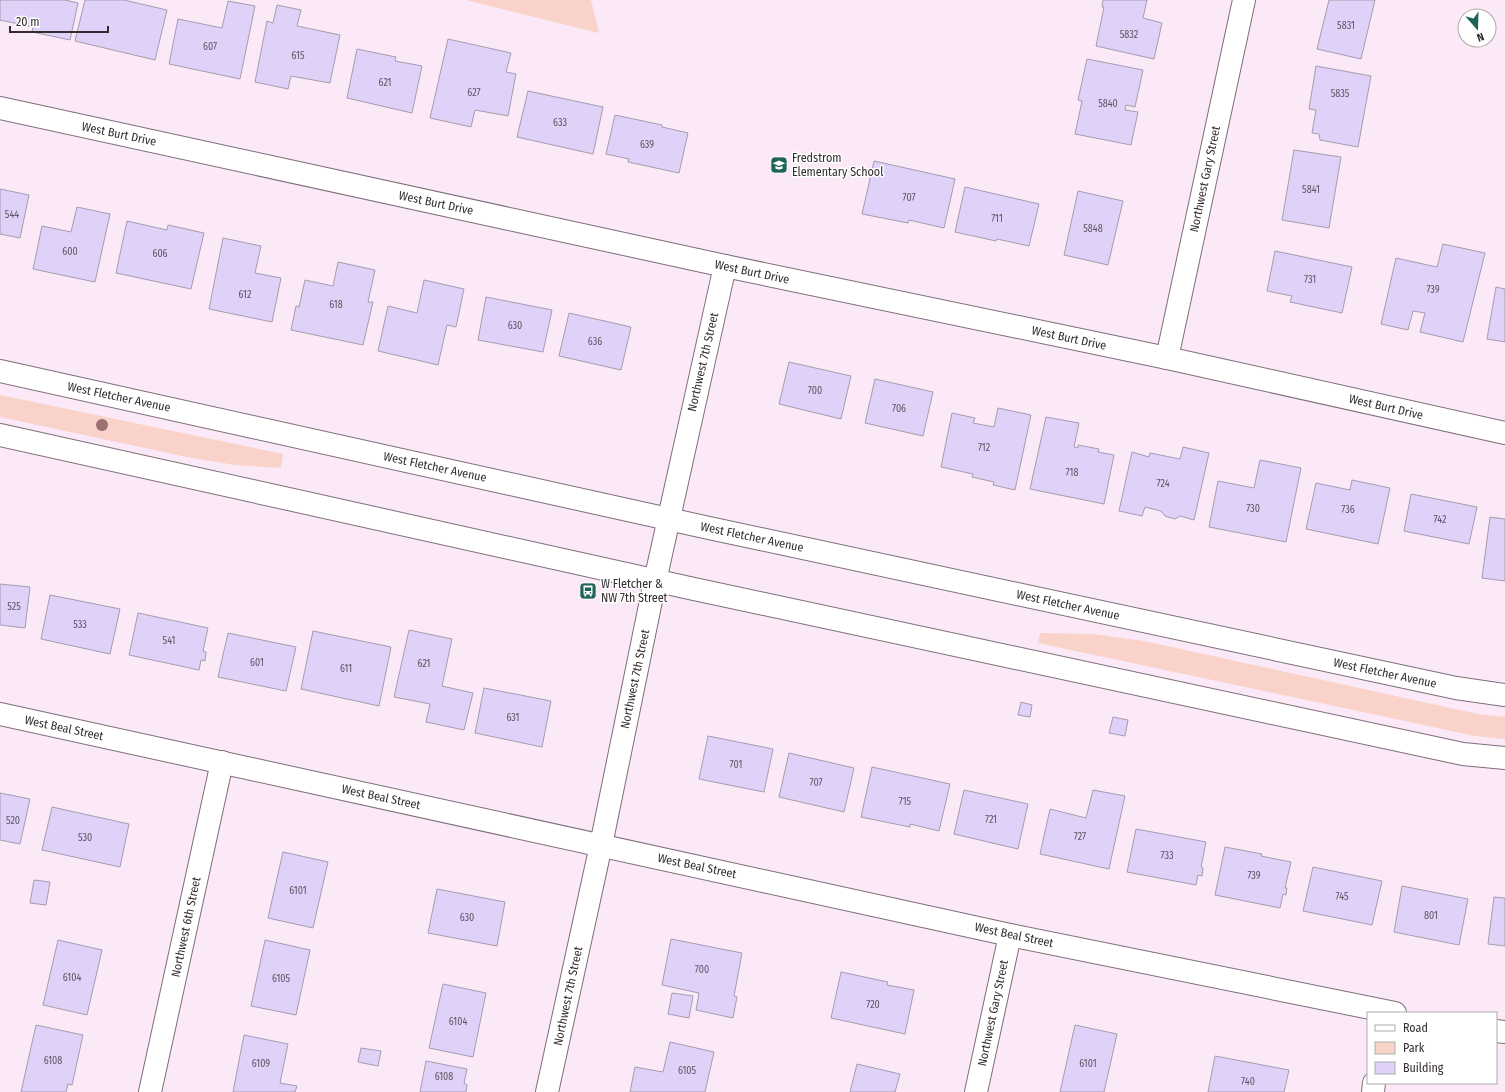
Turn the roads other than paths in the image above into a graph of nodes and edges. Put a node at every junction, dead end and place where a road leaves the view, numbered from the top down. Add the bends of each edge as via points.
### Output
1 (1244, 0) edge
2 (0, 108) edge
3 (725, 266) junction
4 (1167, 358) junction
5 (0, 371) edge
6 (1505, 433) edge
7 (0, 436) edge
8 (669, 518) junction
9 (656, 581) junction
10 (1505, 695) edge
11 (0, 714) edge
12 (1505, 758) edge
13 (222, 762) junction
14 (601, 845) junction
15 (1010, 935) junction
16 (1388, 1012) edge
17 (150, 1092) edge
18 (547, 1092) edge
19 (976, 1092) edge

1 - 4 street, Northwest Gary Street
2 - 3 street, West Burt Drive
3 - 4 street, West Burt Drive
3 - 8 street, Northwest 7th Street
4 - 6 street, West Burt Drive
5 - 8 street, West Fletcher Avenue
7 - 9 street
8 - 9 street, Northwest 7th Street
8 - 10 street, West Fletcher Avenue via 1448,687
9 - 12 street via 1463,754
9 - 14 street, Northwest 7th Street
11 - 13 street, West Beal Street
13 - 14 street, West Beal Street
13 - 17 street, Northwest 6th Street
14 - 15 street, West Beal Street
14 - 18 street, Northwest 7th Street
15 - 16 street, West Beal Street
15 - 19 street, Northwest Gary Street

